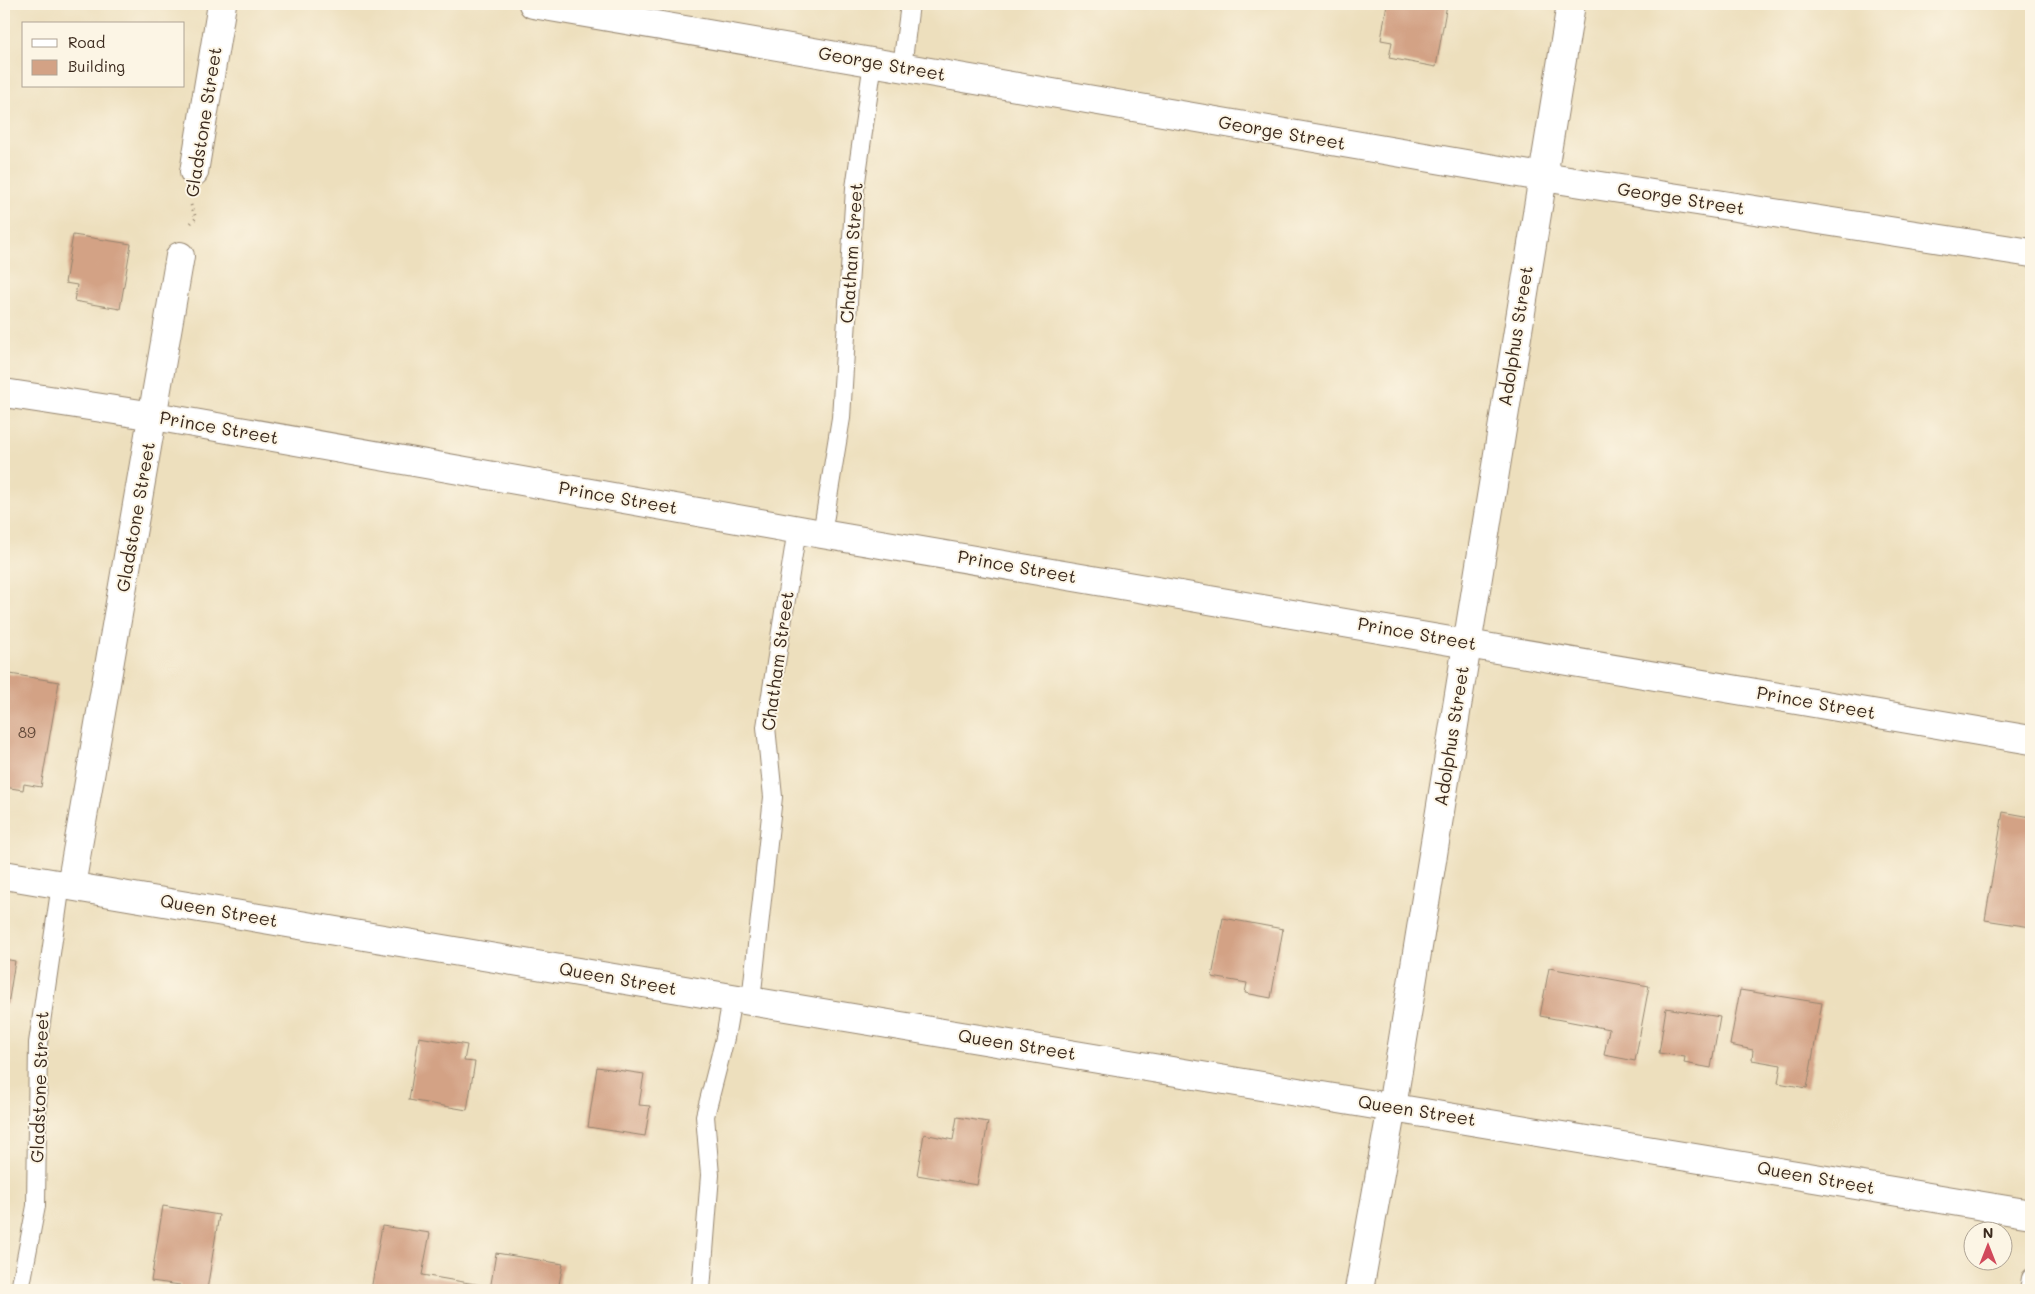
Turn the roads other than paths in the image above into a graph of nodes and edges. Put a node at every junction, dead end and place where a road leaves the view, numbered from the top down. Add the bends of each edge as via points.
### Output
1 (222, 4) edge
2 (533, 4) edge
3 (910, 4) edge
4 (1571, 4) edge
5 (873, 62) junction
6 (902, 67) junction
7 (194, 172) road end
8 (1542, 177) junction
9 (2031, 253) edge
10 (180, 256) road end
11 (4, 393) edge
12 (154, 416) junction
13 (809, 532) junction
14 (1467, 643) junction
15 (2031, 740) edge
16 (4, 875) edge
17 (66, 885) junction
18 (741, 1000) junction
19 (1392, 1107) junction
20 (2031, 1214) edge
21 (2031, 1278) edge
22 (20, 1290) edge
23 (701, 1290) edge
24 (1360, 1290) edge
25 (2029, 1290) edge

1 - 7 street, Gladstone Street
2 - 5 street, George Street
3 - 6 lane
4 - 8 street, Adolphus Street
5 - 6 street, George Street
5 - 13 lane, Chatham Street via 855,188 841,418
6 - 8 street, George Street
8 - 9 street, George Street
8 - 14 street, Adolphus Street
10 - 12 street, Gladstone Street
11 - 12 street, Prince Street
12 - 13 street, Prince Street
12 - 17 street, Gladstone Street
13 - 14 street, Prince Street
13 - 18 lane, Chatham Street via 766,727 773,798
14 - 15 street, Prince Street
14 - 19 street, Adolphus Street
16 - 17 street, Queen Street
17 - 18 street, Queen Street
17 - 22 lane, Gladstone Street via 38,1043 36,1206
18 - 19 street, Queen Street
18 - 23 lane, Chatham Street via 725,1038 705,1116 710,1175
19 - 20 street, Queen Street
19 - 24 street, Adolphus Street
21 - 25 lane

